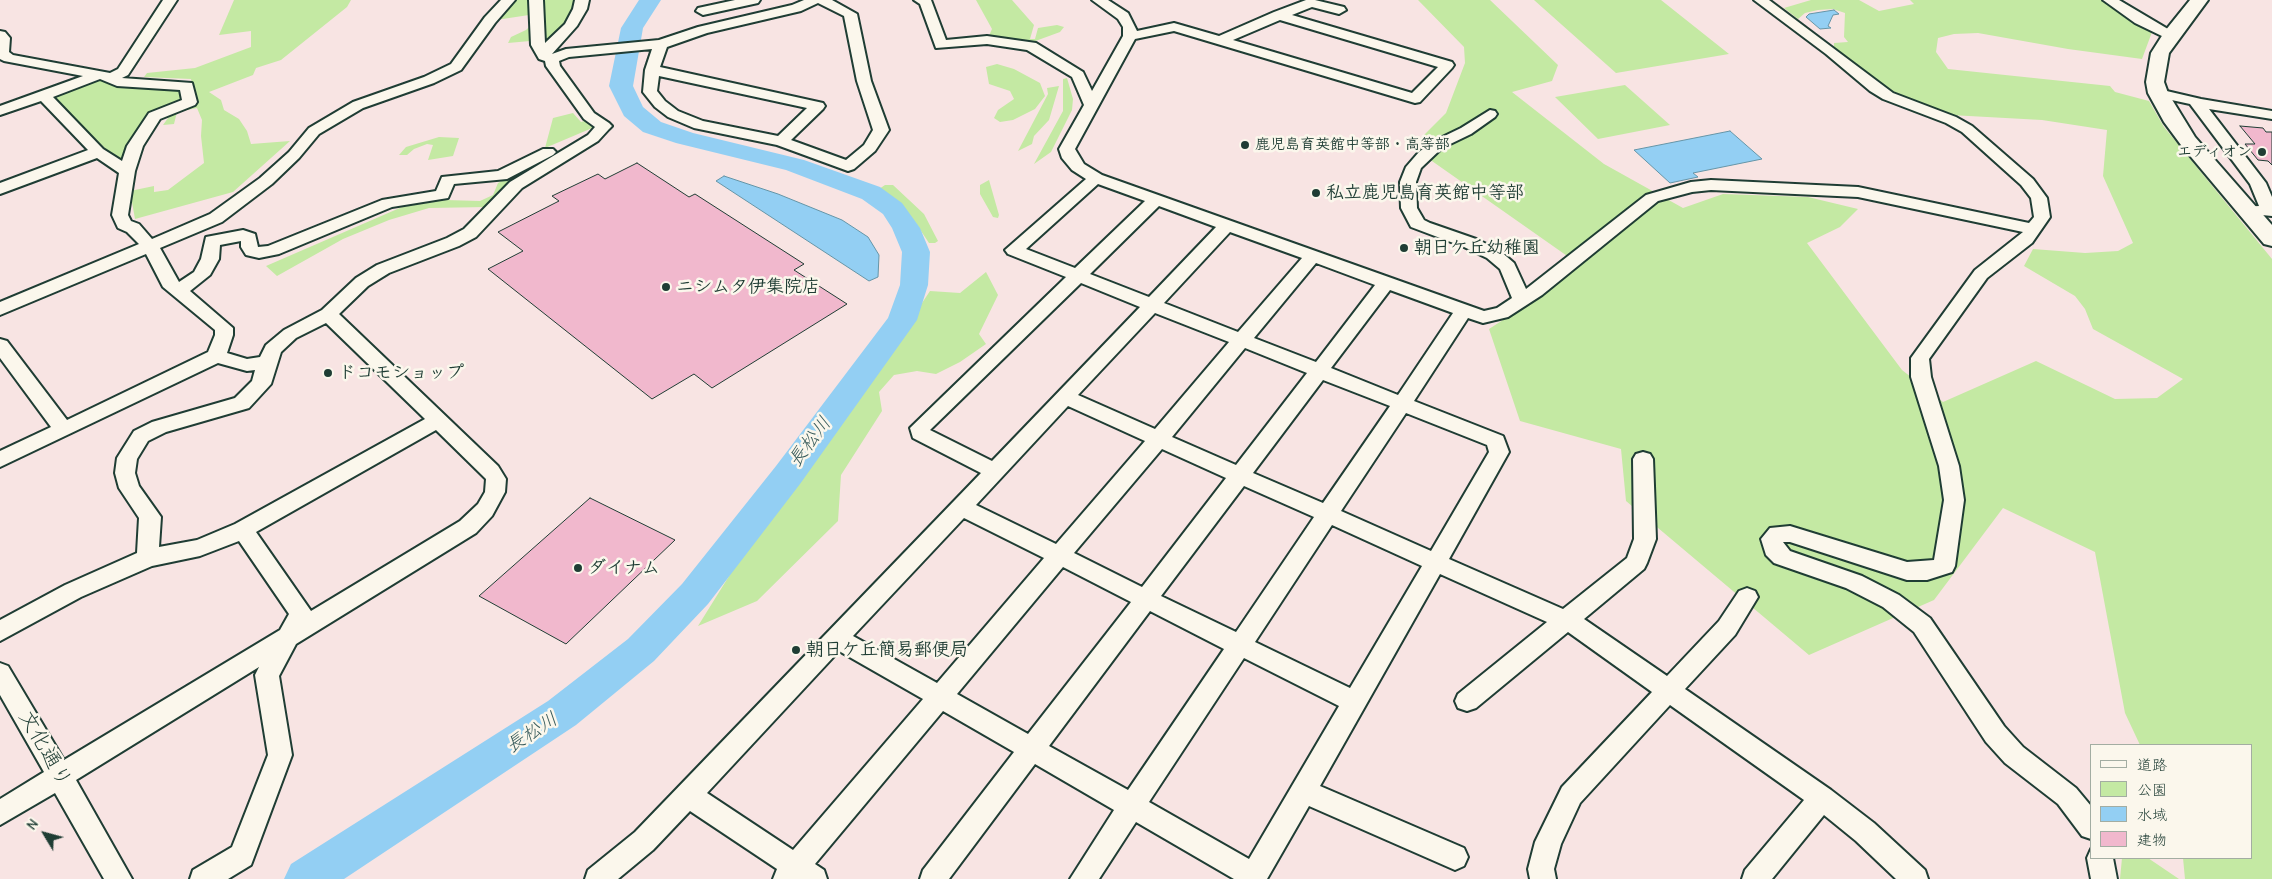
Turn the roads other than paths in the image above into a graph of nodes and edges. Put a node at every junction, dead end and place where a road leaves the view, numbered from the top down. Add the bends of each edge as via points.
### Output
1 (170, 0) edge
2 (508, 0) edge
3 (536, 0) edge
4 (582, 0) edge
5 (753, 0) edge
6 (815, 0) edge
7 (822, 0) edge
8 (921, 0) edge
9 (1099, 0) edge
10 (1761, 0) edge
11 (2110, 0) edge
12 (2199, 0) edge
13 (707, 6) edge
14 (1339, 10) dead end
15 (1279, 16) junction
16 (703, 30) junction
17 (0, 35) edge
18 (2171, 35) junction
19 (1130, 36) junction
20 (1219, 40) junction
21 (658, 45) junction
22 (548, 55) junction
23 (652, 70) junction
24 (106, 76) junction
25 (2158, 93) junction
26 (44, 96) junction
27 (2197, 103) junction
28 (1091, 105) junction
29 (0, 111) edge
30 (1490, 114) dead end
31 (2272, 115) edge
32 (604, 126) junction
33 (781, 142) junction
34 (98, 152) junction
35 (126, 171) junction
36 (1096, 178) junction
37 (0, 189) edge
38 (1156, 200) junction
39 (2257, 216) edge
40 (1227, 226) junction
41 (2034, 229) junction
42 (2272, 239) edge
43 (150, 246) junction
44 (1312, 257) junction
45 (1078, 276) junction
46 (1386, 283) junction
47 (178, 291) junction
48 (1522, 300) junction
49 (1152, 306) junction
50 (0, 309) edge
51 (1464, 311) junction
52 (328, 314) junction
53 (1241, 340) junction
54 (0, 345) edge
55 (216, 356) junction
56 (267, 362) junction
57 (1319, 371) junction
58 (1064, 398) junction
59 (1402, 404) junction
60 (438, 420) junction
61 (63, 429) junction
62 (1158, 439) junction
63 (1643, 458) dead end
64 (0, 460) edge
65 (995, 471) junction
66 (1238, 475) junction
67 (961, 507) junction
68 (1328, 515) junction
69 (243, 530) junction
70 (1059, 556) junction
71 (148, 558) junction
72 (1434, 562) junction
73 (1747, 597) dead end
74 (1146, 598) junction
75 (1566, 620) junction
76 (0, 631) edge
77 (836, 638) junction
78 (286, 640) junction
79 (1240, 645) junction
80 (0, 673) edge
81 (1668, 689) junction
82 (940, 697) junction
83 (1466, 701) dead end
84 (1354, 702) junction
85 (1033, 749) junction
86 (61, 776) junction
87 (1303, 791) junction
88 (688, 795) junction
89 (1822, 798) junction
90 (1132, 806) junction
91 (0, 813) edge
92 (2090, 826) edge
93 (1455, 857) dead end
94 (2100, 859) edge
95 (799, 875) edge
96 (119, 879) edge
97 (203, 879) edge
98 (598, 879) edge
99 (934, 879) edge
100 (1084, 879) edge
101 (1543, 879) edge
102 (1755, 879) edge
103 (1915, 879) edge
104 (2104, 879) edge

1 - 24 street via 123,72
2 - 43 street via 456,67 350,109 314,131 266,181 216,218
3 - 22 street via 538,45
4 - 22 street via 570,26
5 - 13 street
6 - 16 street via 796,8
7 - 33 street via 850,14 864,81 881,130 870,148 848,166
8 - 28 street via 926,2 941,44 987,40 1032,46 1078,75
9 - 19 street via 1123,16 1130,27
10 - 41 street via 1875,88 1967,129 2026,182 2039,198 2042,217
11 - 18 street
12 - 18 main road
13 - 16 street
14 - 15 street via 1311,3
15 - 20 street
15 - 20 street via 1447,65 1415,99
16 - 21 street
17 - 24 street via 4,38 2,54 9,58
18 - 25 main road via 2160,53 2155,72
19 - 20 street via 1174,27
19 - 28 street
21 - 22 street
21 - 23 street
22 - 32 street via 589,116
23 - 33 street via 650,92 673,114 699,125
23 - 33 street via 818,106
24 - 26 street
24 - 35 street via 117,82 187,86 190,102 154,116 135,146
25 - 27 street
25 - 39 main road via 2188,141
26 - 29 street
26 - 34 street
27 - 31 street
27 - 39 street via 2258,182 2270,212
28 - 36 street via 1068,149 1070,158 1078,167
30 - 48 street via 1424,155 1408,182 1409,208 1416,222 1498,258 1508,267
32 - 47 street via 502,176 448,180 442,195 388,203 273,250 252,251 249,238 243,235 212,241 210,259 201,275
32 - 52 street via 593,138 516,185 470,234 383,268 362,282
34 - 35 street
34 - 37 street
35 - 43 street via 120,215 124,224 133,228
36 - 38 street
36 - 45 street via 1014,250
38 - 40 street
38 - 45 street
39 - 42 main road
40 - 44 street
40 - 49 street
41 - 48 street via 1858,192 1691,187 1652,198
41 - 92 street via 2026,240 1980,274 1920,358 1921,377 1949,466 1954,500 1944,566 1927,571 1907,571 1790,534 1778,534 1772,539 1774,549 1782,557 1854,582 1891,601 1922,625 1994,734 2014,755 2066,796
43 - 47 street via 169,283
43 - 50 street
44 - 46 street
44 - 53 street
45 - 49 street
45 - 65 street via 920,428 920,433
46 - 51 street
46 - 57 street
47 - 55 street via 224,328
48 - 51 street via 1502,312 1483,317
49 - 53 street
49 - 58 street
51 - 59 street
52 - 56 street via 277,343
52 - 60 street
53 - 57 street
53 - 62 street
54 - 61 street
55 - 56 street via 247,365
55 - 61 street
56 - 71 street via 262,384 242,403 159,427 140,436 134,444 127,458 126,480 150,517
57 - 59 street
57 - 66 street
58 - 62 street
58 - 65 street
59 - 68 street
59 - 72 street via 1496,441 1499,452
60 - 69 street
60 - 78 street via 491,470 496,479 495,492 485,510 468,526
61 - 64 street
62 - 66 street
62 - 70 street
63 - 75 street via 1645,539 1636,563
65 - 67 street
66 - 68 street
66 - 74 street
67 - 70 street
67 - 77 street
68 - 72 street
68 - 79 street
69 - 71 street via 200,548
69 - 78 street via 301,613
70 - 74 street
70 - 82 street
71 - 76 street via 73,591
72 - 75 street
72 - 84 street
73 - 81 street via 1727,628
74 - 79 street
74 - 85 street
75 - 81 street
75 - 83 street
77 - 82 street
77 - 88 street
78 - 86 street
78 - 97 street via 267,675 280,755 242,856
79 - 84 street
79 - 90 street
80 - 86 street, 文化通り
81 - 89 street
81 - 101 street via 1571,795 1548,842 1541,869
82 - 85 street
82 - 95 street
84 - 87 street
85 - 90 street
85 - 99 street
86 - 91 street
86 - 96 street, 文化通り
87 - 90 street via 1254,876
87 - 93 street
88 - 95 street
88 - 98 street via 644,840
89 - 102 street
89 - 103 street via 1865,832
90 - 100 street
94 - 104 street

